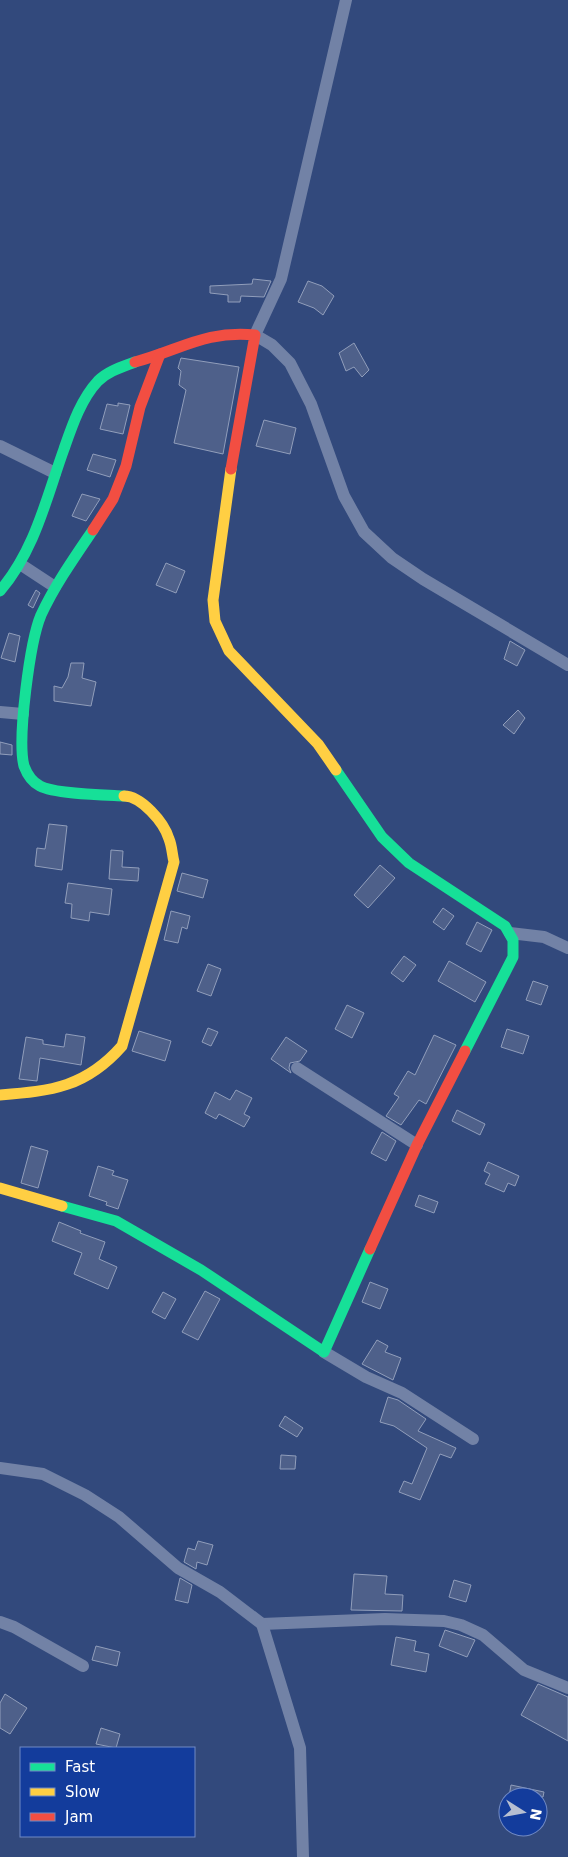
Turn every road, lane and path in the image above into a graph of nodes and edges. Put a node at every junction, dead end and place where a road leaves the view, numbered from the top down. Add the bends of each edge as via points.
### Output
1 (346, 0) edge
2 (255, 335) junction
3 (160, 354) junction
4 (0, 446) edge
5 (51, 471) junction
6 (20, 564) junction
7 (55, 587) junction
8 (0, 591) edge
9 (568, 665) edge
10 (0, 712) edge
11 (24, 714) junction
12 (510, 933) junction
13 (568, 948) edge
14 (296, 1068) dead end
15 (0, 1094) edge
16 (416, 1145) junction
17 (0, 1188) edge
18 (324, 1352) junction
19 (473, 1439) dead end
20 (0, 1468) edge
21 (0, 1622) edge
22 (262, 1624) junction
23 (83, 1666) dead end
24 (568, 1688) edge
25 (303, 1857) edge

1 - 2 street via 281,279
2 - 3 street via 231,331 207,335
2 - 9 street via 272,345 290,363 311,404 344,496 364,532 392,558 423,579
2 - 12 street via 226,500 213,600 215,621 229,651 318,744 382,837 409,863 505,926
3 - 5 street via 108,373 93,388
3 - 7 street via 140,407 126,466 113,499
4 - 5 street
5 - 6 street via 45,507
6 - 7 street
6 - 8 street
7 - 11 street via 40,617
10 - 11 street
11 - 15 street via 24,765 32,781 53,790 92,796 132,796 143,802 168,837 174,862 122,1046 112,1059 91,1075 68,1087
12 - 13 street via 544,937
12 - 16 street via 514,942 513,957
14 - 16 street
16 - 18 street
17 - 18 street via 116,1221 201,1270
18 - 19 street via 407,1396
20 - 22 street via 42,1474 85,1495 119,1517 178,1568 220,1592
21 - 23 street
22 - 24 street via 385,1619 444,1621 483,1635 524,1670
22 - 25 street via 300,1748

